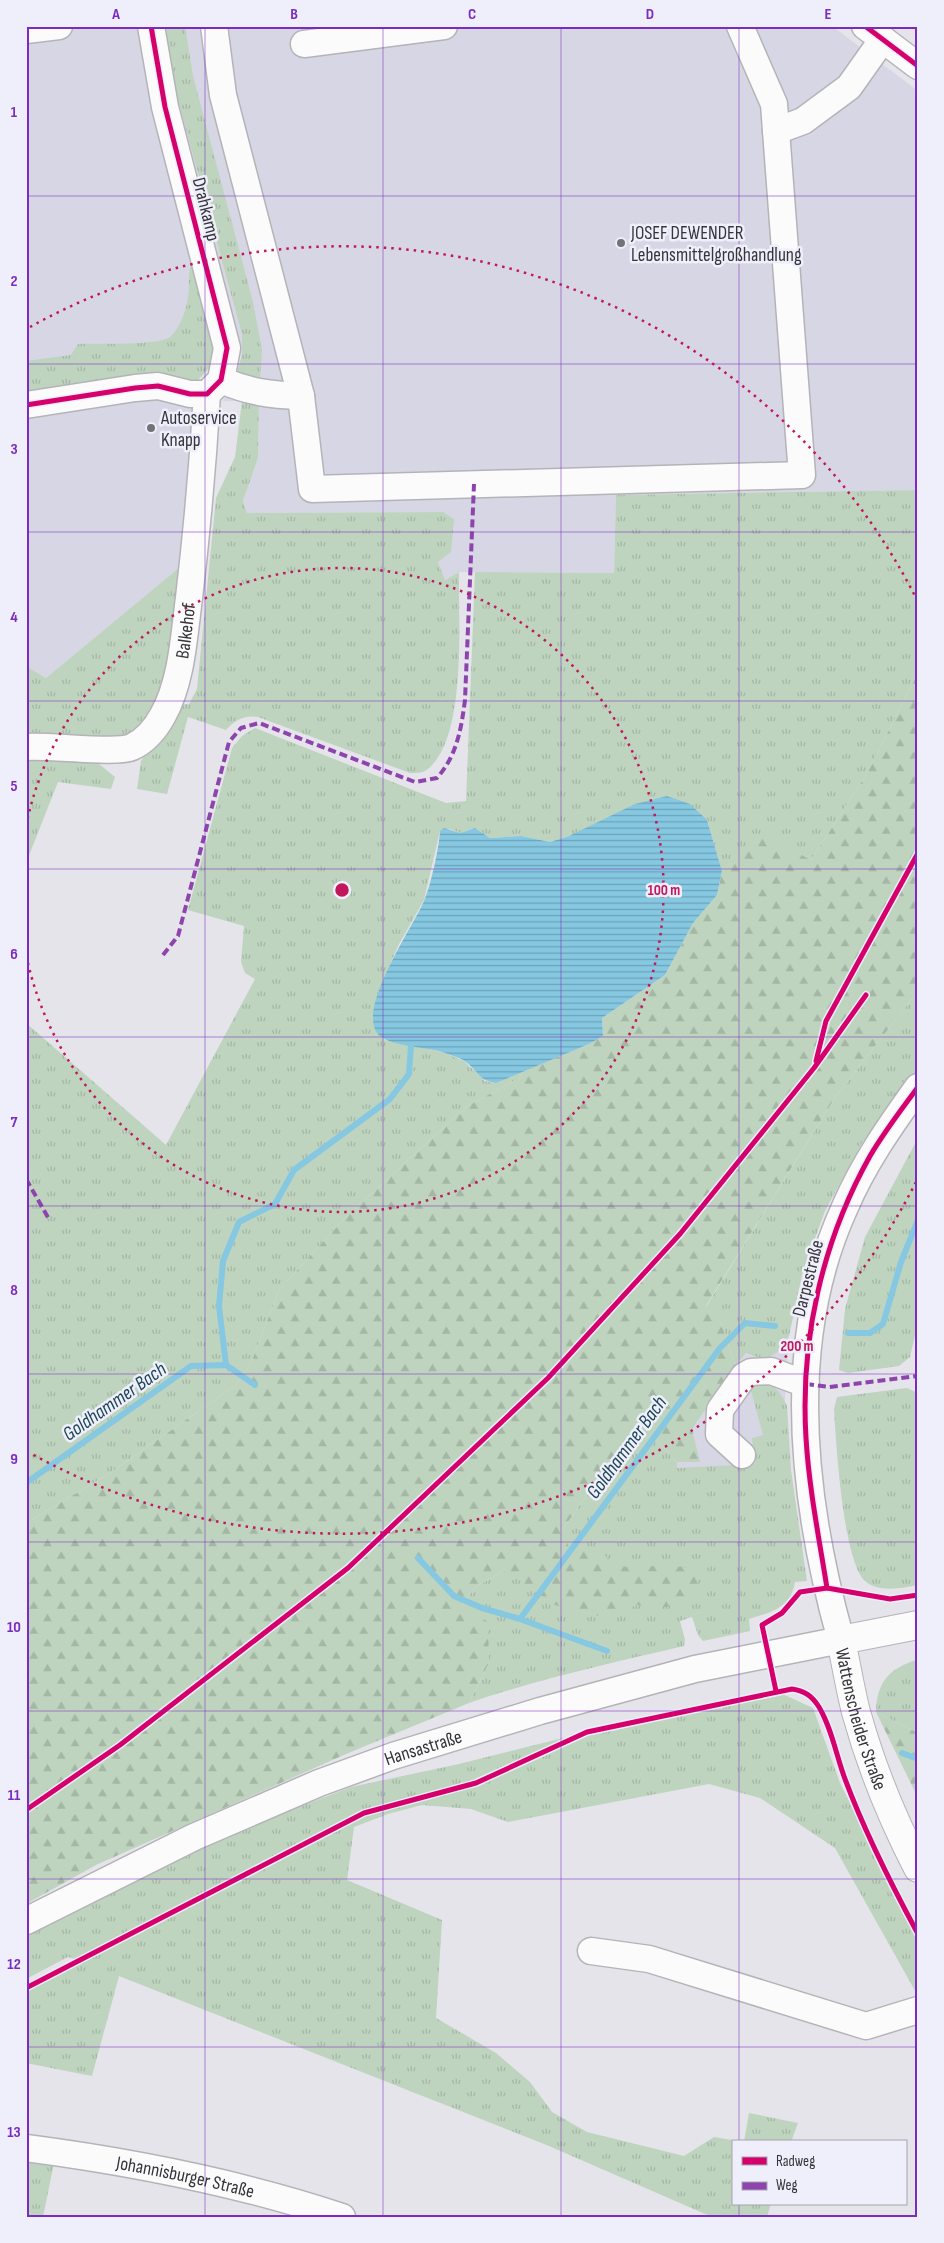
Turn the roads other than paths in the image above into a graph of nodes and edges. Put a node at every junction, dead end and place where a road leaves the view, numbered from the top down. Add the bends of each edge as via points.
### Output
1 (59, 26) edge
2 (151, 26) edge
3 (214, 26) edge
4 (444, 26) edge
5 (740, 26) edge
6 (26, 30) edge
7 (874, 33) edge
8 (304, 44) dead end
9 (918, 66) edge
10 (776, 131) junction
11 (214, 387) junction
12 (301, 396) junction
13 (26, 405) edge
14 (26, 747) edge
15 (918, 1088) edge
16 (806, 1384) junction
17 (742, 1455) dead end
18 (918, 1625) edge
19 (841, 1640) junction
20 (918, 1868) edge
21 (26, 1921) edge
22 (591, 1950) dead end
23 (918, 2010) edge
24 (26, 2148) edge
25 (342, 2217) edge

1 - 6 street
2 - 11 street, Drahkamp via 165,107 228,348
3 - 12 street via 223,95
4 - 8 street
5 - 10 street via 774,104
7 - 9 street
7 - 10 street via 849,87 803,121
10 - 12 street via 802,475 312,489
11 - 12 street via 266,395
11 - 13 street via 190,394 158,386 135,388
11 - 14 street, Balkehof via 180,666 164,714 151,733 131,748
15 - 16 street, Darpestraße via 871,1155 836,1230 812,1314
16 - 17 street via 771,1371 751,1372 744,1376 720,1410 720,1434
16 - 19 street, Darpestraße via 806,1437 812,1495 827,1588
18 - 19 main road, Wattenscheider Straße
19 - 20 main road, Wattenscheider Straße via 856,1710 874,1769
19 - 21 street, Hansastraße via 695,1669 540,1711 393,1756 320,1783 194,1837
22 - 23 street via 649,1959 866,2026
24 - 25 street, Johannisburger Straße via 147,2167 236,2186

